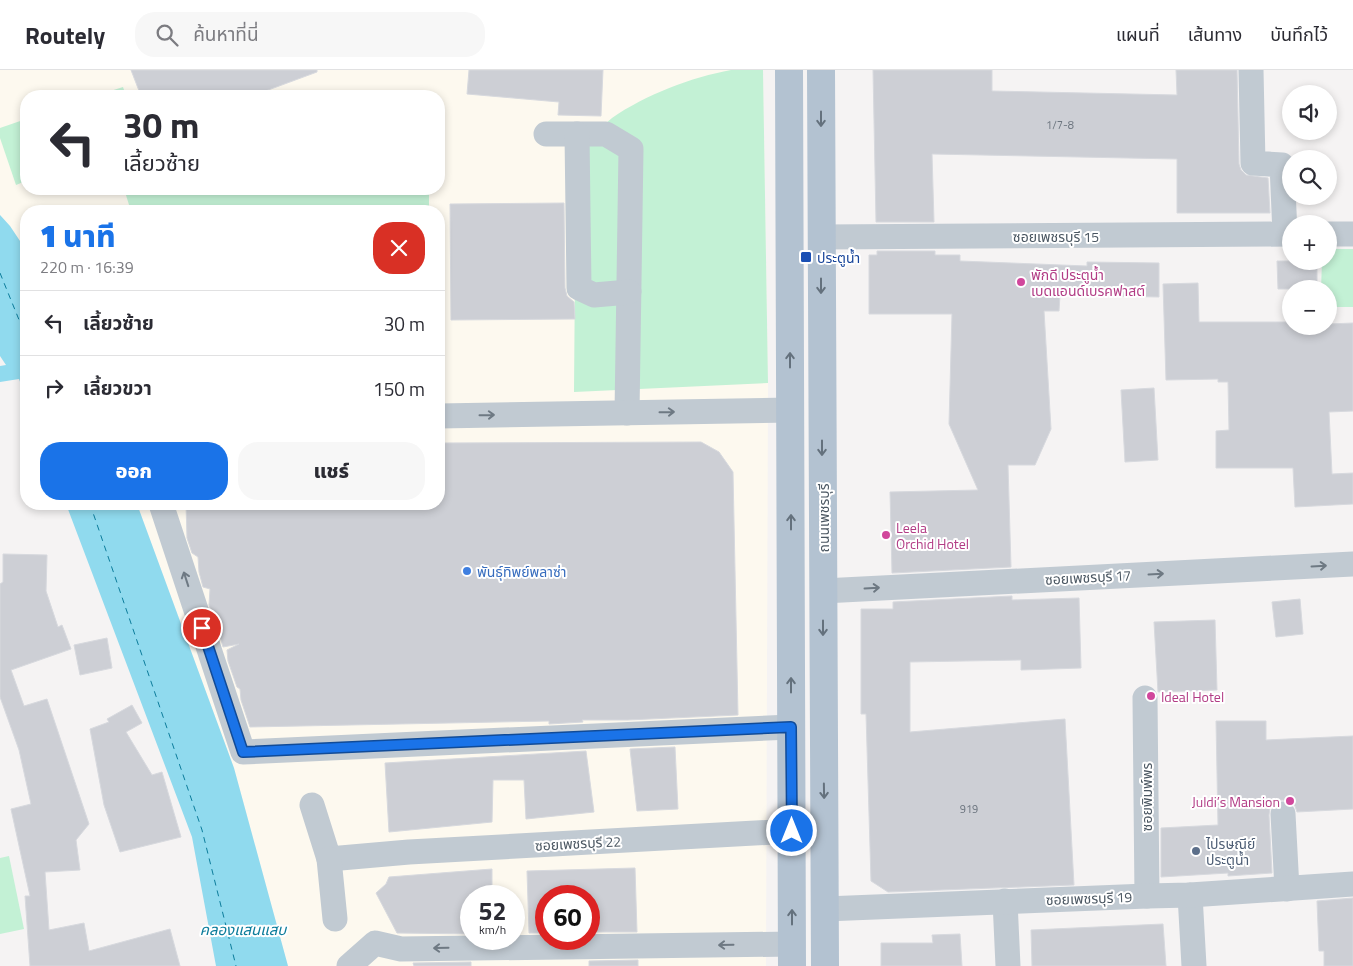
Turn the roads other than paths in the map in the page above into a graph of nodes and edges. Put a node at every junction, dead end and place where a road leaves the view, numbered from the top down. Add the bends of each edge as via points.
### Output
1 (789, 70) edge
2 (821, 70) edge
3 (1251, 70) edge
4 (546, 134) dead end
5 (577, 134) junction
6 (1286, 215) edge
7 (1282, 234) edge
8 (1337, 234) edge
9 (1353, 234) edge
10 (821, 237) junction
11 (629, 292) junction
12 (790, 410) junction
13 (627, 413) junction
14 (445, 416) edge
15 (163, 510) edge
16 (1353, 564) edge
17 (823, 590) junction
18 (1145, 698) dead end
19 (791, 727) junction
20 (312, 805) dead end
21 (1283, 814) dead end
22 (783, 831) junction
23 (329, 860) junction
24 (1353, 884) edge
25 (1288, 889) junction
26 (1190, 895) junction
27 (1147, 896) junction
28 (1005, 901) junction
29 (825, 909) junction
30 (335, 919) dead end
31 (792, 955) edge
32 (349, 966) edge
33 (825, 966) edge
34 (1008, 966) edge
35 (1194, 966) edge

12 -> 1 main road
2 -> 10 main road, ถนนเพชรบุรี
3 - 6 street via 1252,163 1282,164
4 - 5 street
5 - 11 street via 606,134 631,149
5 - 11 street via 579,288 594,295
7 - 10 street, ซอยเพชรบุรี 15
8 - 9 street
10 -> 17 main road, ถนนเพชรบุรี
11 - 13 street
13 -> 12 street
19 -> 12 main road
14 -> 13 street
19 -> 15 street via 243,752
17 -> 16 street, ซอยเพชรบุรี 17
17 -> 29 main road, ถนนเพชรบุรี
18 - 27 street, ซอยพิมพ์พร
19 - 22 main road
20 - 23 street
21 - 25 street
22 - 23 street, ซอยเพชรบุรี 22 via 381,854
31 -> 22 main road
23 - 30 street
24 - 25 street, ซอยเพชรบุรี 19
25 - 26 street, ซอยเพชรบุรี 19
26 - 27 street, ซอยเพชรบุรี 19
26 - 35 street
27 - 28 street, ซอยเพชรบุรี 19
28 - 29 street, ซอยเพชรบุรี 19
28 - 34 street
29 - 33 main road, ถนนเพชรบุรี
31 -> 32 street via 401,949 375,943

